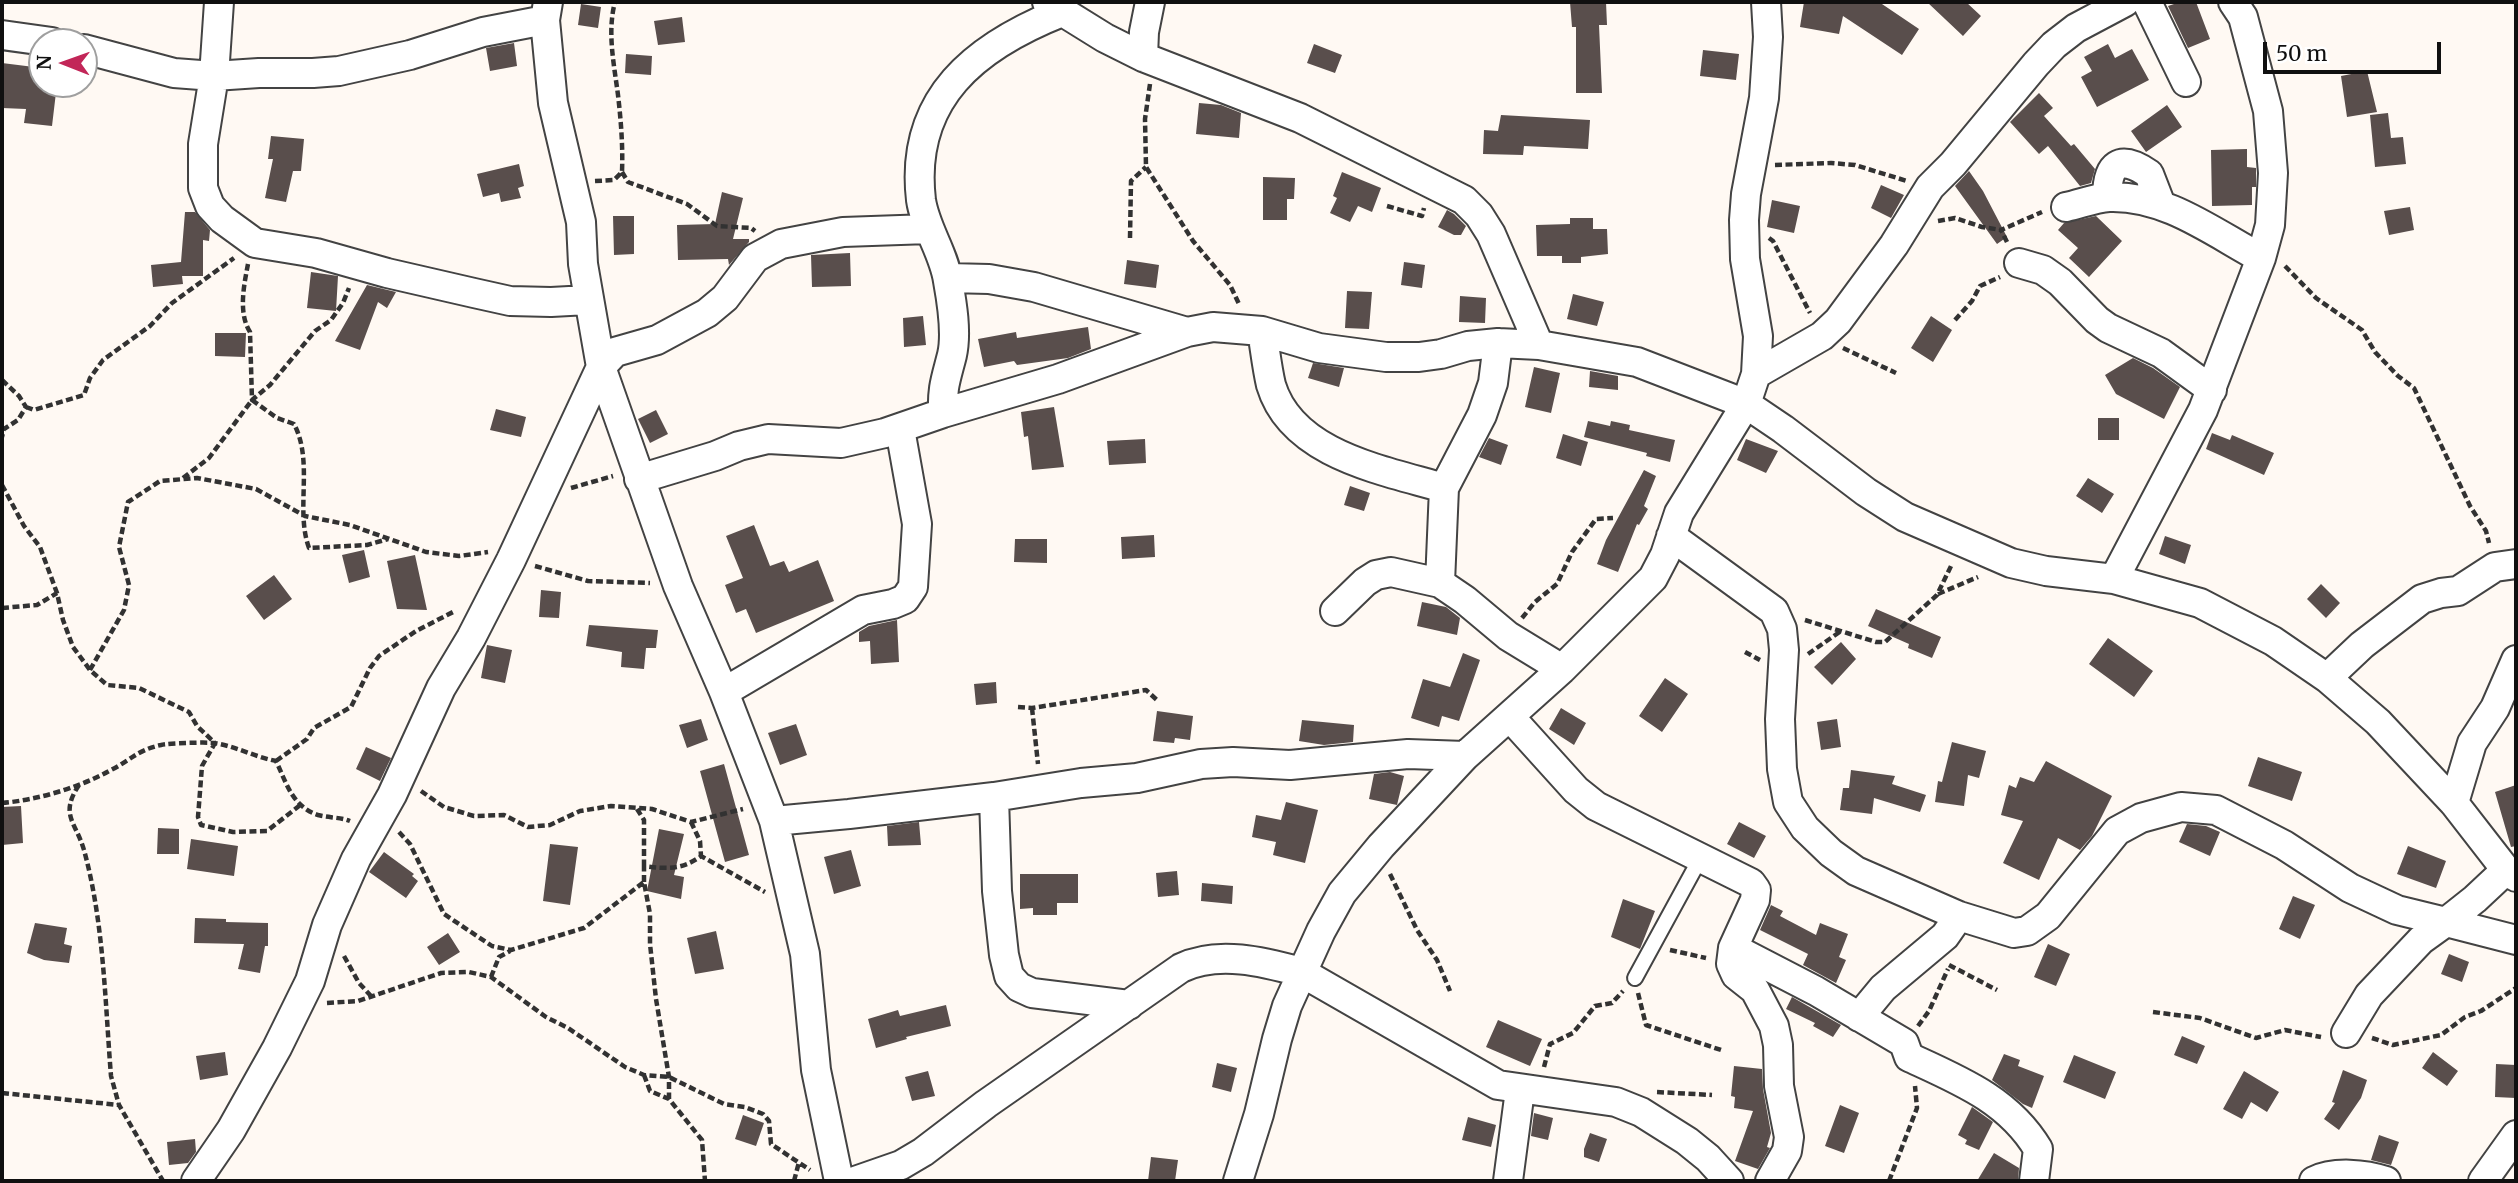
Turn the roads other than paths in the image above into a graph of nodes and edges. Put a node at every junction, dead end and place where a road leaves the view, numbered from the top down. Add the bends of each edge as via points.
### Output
1 (219, 2) edge
2 (1150, 2) edge
3 (1766, 2) edge
4 (2125, 2) edge
5 (2147, 2) edge
6 (2233, 2) edge
7 (1054, 7) edge
8 (546, 11) edge
9 (2, 36) edge
10 (28, 37) edge
11 (98, 53) edge
12 (1143, 57) junction
13 (214, 76) junction
14 (2186, 82) dead end
15 (2066, 207) dead end
16 (929, 229) junction
17 (2271, 260) junction
18 (2019, 263) dead end
19 (948, 278) junction
20 (588, 300) junction
21 (1253, 330) junction
22 (1187, 332) junction
23 (1498, 343) junction
24 (1539, 345) junction
25 (601, 368) junction
26 (1756, 374) junction
27 (2212, 390) junction
28 (1746, 404) junction
29 (943, 412) junction
30 (900, 429) junction
31 (639, 479) junction
32 (1444, 488) junction
33 (1671, 536) junction
34 (2506, 566) edge
35 (2114, 579) junction
36 (1440, 583) junction
37 (1335, 611) dead end
38 (2516, 660) edge
39 (1562, 668) junction
40 (2327, 678) junction
41 (724, 692) junction
42 (1510, 717) junction
43 (1465, 756) junction
44 (994, 797) junction
45 (2454, 803) junction
46 (774, 821) junction
47 (1701, 857) junction
48 (2511, 874) edge
49 (1959, 916) junction
50 (2446, 922) junction
51 (2516, 940) edge
52 (1732, 956) junction
53 (1301, 972) junction
54 (1635, 978) road end
55 (1129, 1005) junction
56 (1859, 1017) junction
57 (2346, 1033) road end
58 (1529, 1091) junction
59 (2516, 1135) edge
60 (829, 1178) edge
61 (196, 1181) edge
62 (855, 1181) edge
63 (1238, 1181) edge
64 (1508, 1181) edge
65 (1729, 1181) edge
66 (1770, 1181) edge
67 (2034, 1181) edge
68 (2314, 1181) edge
69 (2386, 1181) edge
70 (2483, 1181) edge

1 - 13 street
2 - 12 street
3 - 26 street via 1767,68 1744,220 1745,259 1759,336
4 - 26 street via 2054,45 1930,187 1838,321 1822,336
5 - 14 street
6 - 17 street via 2242,17 2268,111 2273,173
7 - 12 street
7 - 16 street via 983,52 939,102 924,136 922,155 921,201
8 - 13 street via 410,55 339,71
8 - 20 street via 553,103 581,222
9 - 10 street
11 - 13 street via 174,73
12 - 24 street via 1300,118 1464,200 1491,234
13 - 20 street via 203,144 203,188 222,219 255,243 316,253 510,301
15 - 17 street via 2107,197 2161,205
16 - 19 street
16 - 25 street via 843,232 781,244 755,258 725,298 707,313 657,340 615,352
17 - 27 street
18 - 27 street via 2043,270 2108,328 2161,353
19 - 22 street via 1034,287
19 - 29 street via 952,354 942,391
20 - 25 street
21 - 22 street via 1213,327
21 - 23 street via 1320,348 1385,357 1419,357
21 - 32 street via 1285,413 1319,444 1339,457
22 - 29 street via 1069,375
23 - 24 street
23 - 32 street via 1493,383 1482,415
24 - 28 street via 1637,362
25 - 31 street
25 - 61 street via 514,554 442,688 327,925 310,981 231,1130
26 - 28 street
27 - 35 street
28 - 33 street via 1695,484
28 - 35 street via 1905,517 2011,563
29 - 30 street
30 - 31 street via 841,443 751,442
30 - 41 street via 917,524 913,587 905,599 863,610
31 - 41 street
32 - 36 street
33 - 39 street via 1653,578
33 - 49 street via 1774,611 1784,650 1782,769 1788,802 1805,828 1856,871
34 - 40 street via 2458,592 2422,599
35 - 40 street via 2200,603 2273,641
36 - 37 street via 1391,572 1376,575
36 - 39 street via 1508,636
38 - 45 street via 2495,708 2472,743
39 - 42 street
40 - 45 street via 2378,722
41 - 46 street
42 - 43 street
42 - 47 street via 1576,790 1597,806
43 - 44 street via 1408,754 1290,765 1201,764 1137,778
43 - 53 street via 1342,893
44 - 46 street
44 - 55 street via 997,891 1009,976 1032,993
45 - 48 street
46 - 60 street via 808,977
47 - 52 street via 1756,890
47 - 54 lane
48 - 50 street
49 - 50 street via 2014,933 2027,931 2048,916 2116,831 2141,818 2181,807 2216,810 2284,845 2350,888 2397,910
49 - 56 street via 1945,936 1940,956 1884,988
50 - 51 street
50 - 57 street via 2421,940 2369,995
52 - 56 street via 1816,991
52 - 66 street via 1736,975 1755,990 1774,1026 1778,1045 1779,1086 1789,1137 1787,1151
53 - 55 street via 1208,958 1181,968
53 - 58 street via 1471,1072 1498,1085
53 - 63 street via 1276,1038
55 - 62 street via 923,1152
56 - 67 street via 1904,1043 1909,1057 1996,1101 2038,1149
58 - 64 street
58 - 65 street via 1616,1102 1642,1112 1687,1141
59 - 70 street
68 - 69 street via 2359,1175

